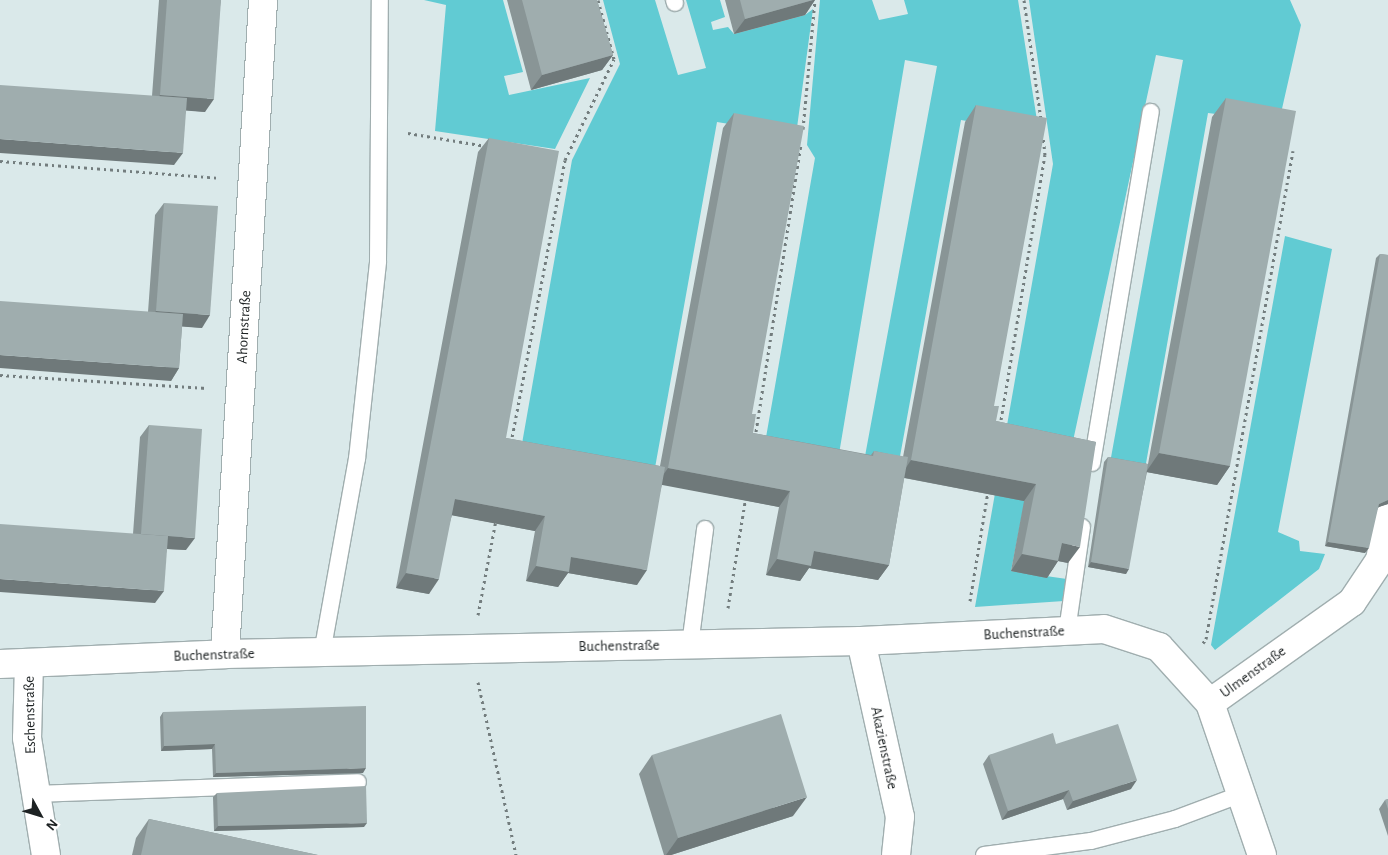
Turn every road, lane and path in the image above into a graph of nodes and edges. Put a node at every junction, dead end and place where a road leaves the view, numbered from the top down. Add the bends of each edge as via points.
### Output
1 (263, 0) edge
2 (380, 0) edge
3 (598, 0) edge
4 (815, 0) edge
5 (1024, 0) edge
6 (1151, 112) dead end
7 (379, 128) junction
8 (496, 148) edge
9 (1293, 151) edge
10 (555, 158) edge
11 (565, 160) junction
12 (0, 161) edge
13 (252, 180) junction
14 (0, 375) edge
15 (240, 390) junction
16 (999, 430) edge
17 (753, 449) edge
18 (509, 454) edge
19 (1089, 484) edge
20 (747, 488) edge
21 (989, 489) edge
22 (498, 512) edge
23 (1084, 513) edge
24 (1388, 518) edge
25 (705, 530) dead end
26 (1067, 631) junction
27 (964, 636) junction
28 (861, 641) junction
29 (690, 644) junction
30 (722, 644) junction
31 (471, 649) junction
32 (322, 653) junction
33 (225, 654) junction
34 (29, 663) junction
35 (0, 664) edge
36 (1178, 669) junction
37 (1210, 703) junction
38 (358, 782) dead end
39 (36, 794) junction
40 (1242, 794) junction
41 (46, 855) edge
42 (516, 855) edge
43 (896, 855) edge
44 (984, 855) edge
45 (1262, 855) edge

1 - 13 street, Ahornstraße
2 - 7 lane
3 - 11 path via 614,59
4 - 17 path via 801,146
5 - 16 path via 1045,155
6 - 19 lane
7 - 8 path
7 - 32 lane via 378,261 358,450
9 - 36 path via 1206,639
10 - 11 path
11 - 18 path
12 - 13 path
13 - 15 street, Ahornstraße
14 - 15 path
15 - 33 street, Ahornstraße
20 - 30 path
21 - 27 path
22 - 31 path
23 - 26 lane
24 - 37 street, Ulmenstraße via 1380,560 1352,602
25 - 29 lane
26 - 27 street, Buchenstraße
26 - 36 street, Buchenstraße via 1104,629 1150,644 1159,648
27 - 28 street, Buchenstraße
28 - 30 street, Buchenstraße
28 - 43 street, Akazienstraße via 900,817
29 - 30 street, Buchenstraße
29 - 31 street, Buchenstraße
31 - 32 street, Buchenstraße
31 - 42 path
32 - 33 street, Buchenstraße
33 - 34 street, Buchenstraße
34 - 35 street, Buchenstraße
34 - 39 street, Eschenstraße via 27,738
36 - 37 street, Buchenstraße
37 - 40 street, Ulmenstraße
38 - 39 lane
39 - 41 street, Eschenstraße
40 - 44 lane via 1175,819 1091,842
40 - 45 street, Ulmenstraße

